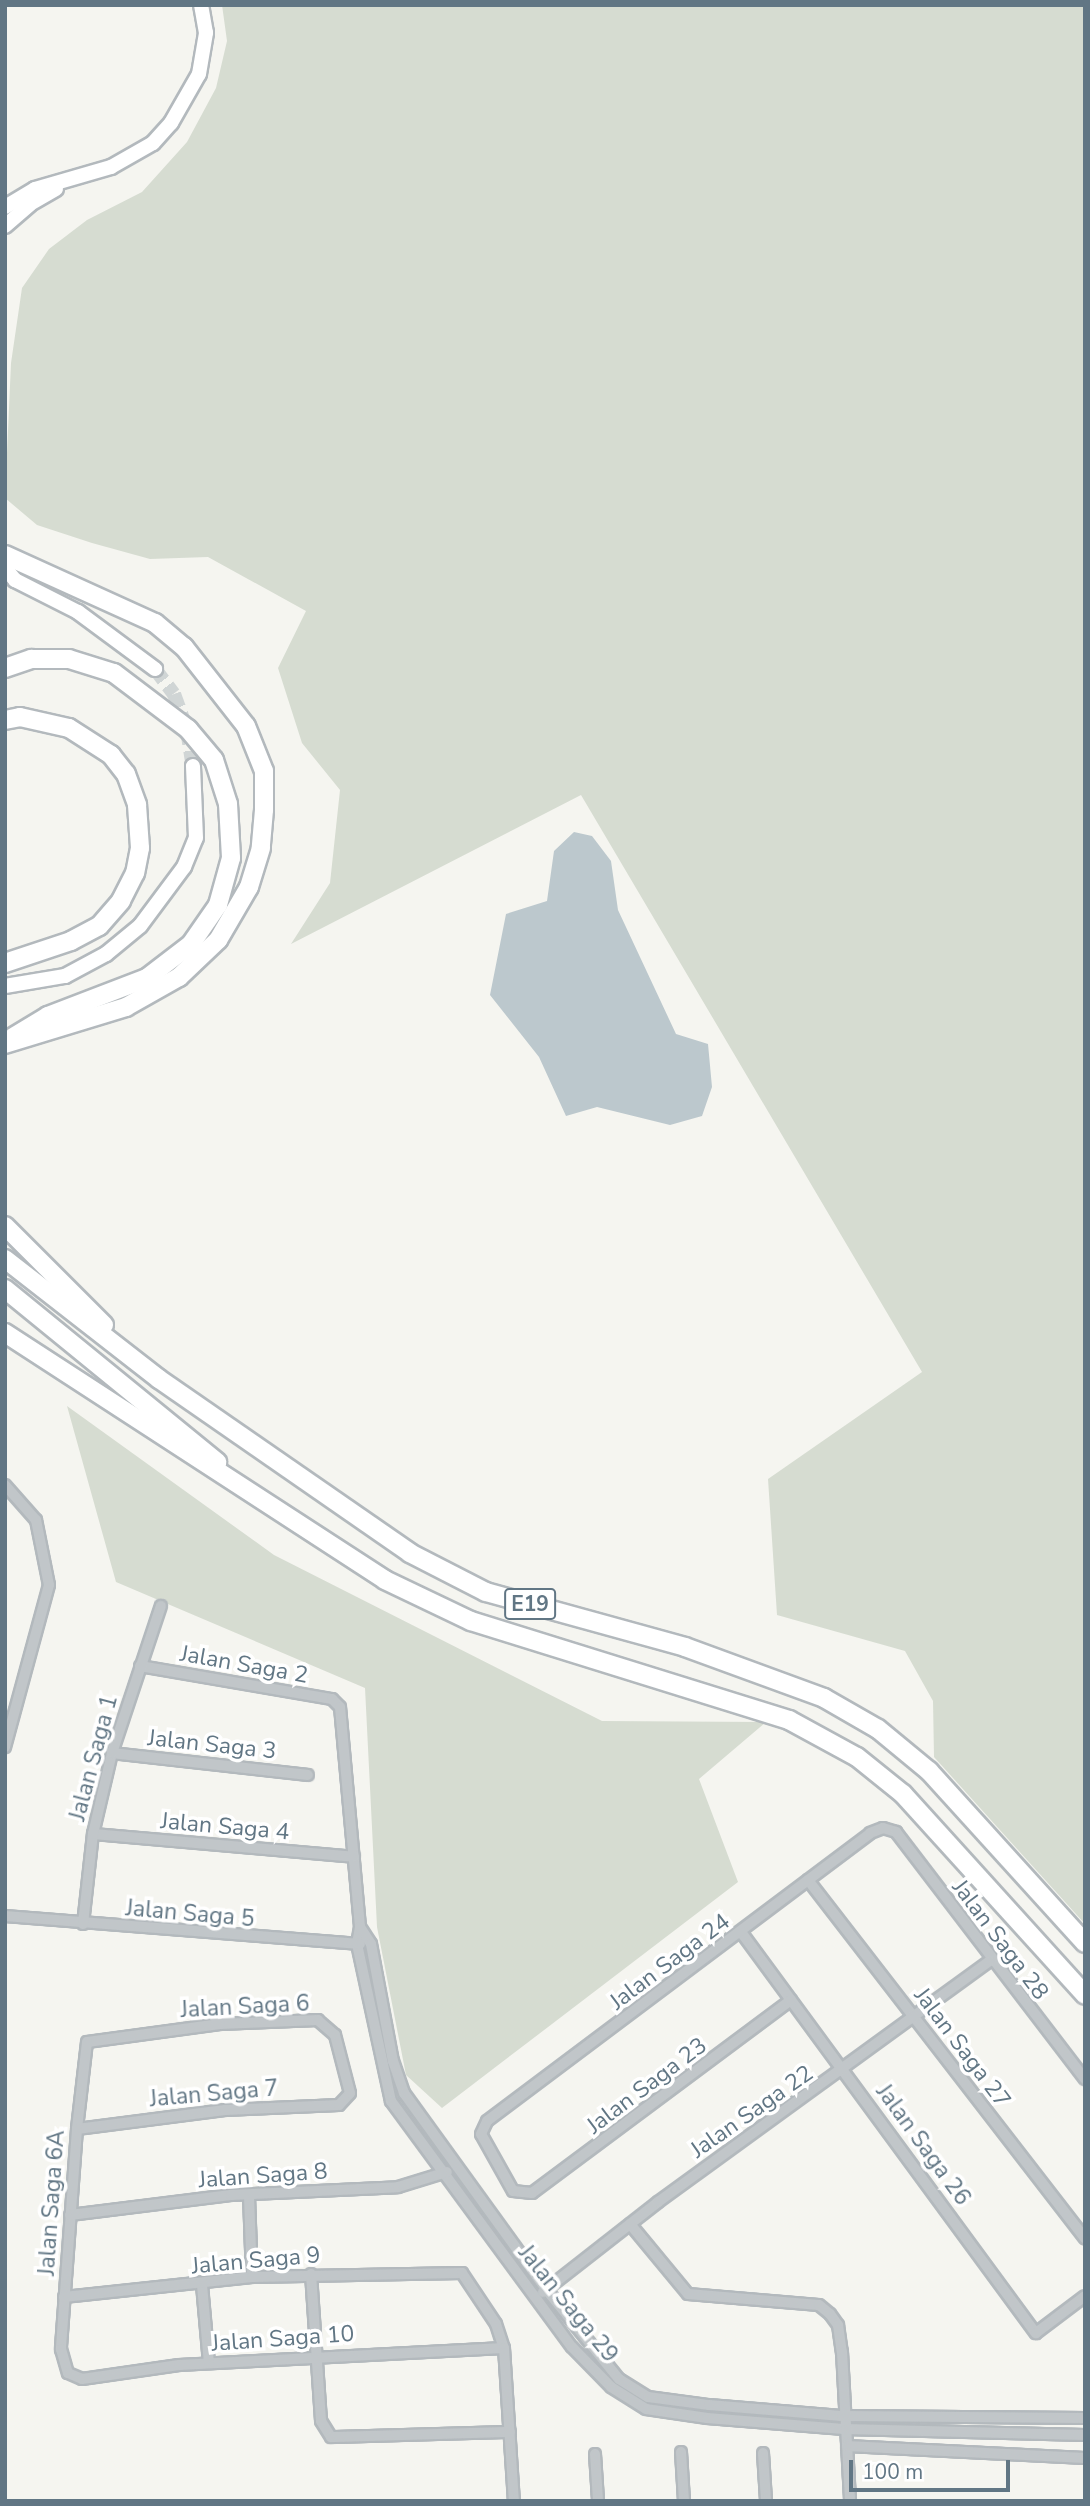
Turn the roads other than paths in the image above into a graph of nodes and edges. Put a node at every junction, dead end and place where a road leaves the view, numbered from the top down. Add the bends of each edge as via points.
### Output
1 (201, 5) edge
2 (82, 175) junction
3 (5, 207) edge
4 (5, 226) edge
5 (5, 555) edge
6 (5, 568) edge
7 (10, 579) edge
8 (5, 668) edge
9 (155, 669) tunnel mouth
10 (5, 720) edge
11 (193, 766) tunnel mouth
12 (5, 962) edge
13 (5, 986) edge
14 (5, 1043) edge
15 (5, 1226) edge
16 (5, 1259) edge
17 (5, 1289) edge
18 (5, 1333) edge
19 (159, 1380) junction
20 (6, 1487) edge
21 (282, 1515) junction
22 (161, 1606) dead end
23 (139, 1666) junction
24 (5, 1695) edge
25 (19, 1696) junction
26 (340, 1707) joint
27 (5, 1747) edge
28 (112, 1753) junction
29 (308, 1775) dead end
30 (883, 1828) joint
31 (93, 1835) junction
32 (354, 1857) junction
33 (808, 1880) junction
34 (5, 1916) edge
35 (83, 1924) junction
36 (360, 1927) junction
37 (741, 1932) junction
38 (1085, 1943) edge
39 (357, 1944) junction
40 (371, 1944) junction
41 (990, 1961) junction
42 (1085, 1995) edge
43 (791, 2000) junction
44 (915, 2018) junction
45 (93, 2040) joint
46 (845, 2071) junction
47 (1085, 2080) edge
48 (350, 2092) joint
49 (77, 2129) junction
50 (455, 2166) junction
51 (442, 2176) junction
52 (249, 2196) junction
53 (522, 2196) joint
54 (71, 2215) junction
55 (630, 2224) junction
56 (1085, 2239) edge
57 (311, 2274) junction
58 (252, 2277) junction
59 (202, 2285) junction
60 (546, 2289) junction
61 (1085, 2296) edge
62 (65, 2297) junction
63 (538, 2297) junction
64 (504, 2347) junction
65 (316, 2355) junction
66 (209, 2363) junction
67 (68, 2372) joint
68 (842, 2416) junction
69 (1085, 2418) edge
70 (844, 2430) junction
71 (510, 2432) junction
72 (1085, 2435) edge
73 (847, 2446) junction
74 (681, 2452) dead end
75 (764, 2453) dead end
76 (595, 2454) dead end
77 (1085, 2458) edge
78 (514, 2501) edge
79 (598, 2501) edge
80 (684, 2501) edge
81 (766, 2501) edge
82 (850, 2501) edge

1 - 2 street via 204,55 188,98 171,123 132,157
2 - 3 street via 35,189
2 - 4 street via 30,204
5 - 14 highway via 155,623 184,647 246,726 264,771 261,848 249,887 218,940 179,977 126,1007
6 - 7 street
7 - 9 street via 78,612
8 - 14 highway via 31,659 69,659 114,673 188,729 214,760 228,804 231,858 218,905 191,944 147,978 48,1016
10 - 12 highway via 20,717 69,728 111,755 127,774 137,805 140,848 135,873 121,901 99,926 71,941
11 - 13 street via 197,838 184,867 140,926 106,954 65,976
15 - 19 highway
16 - 19 highway, E19
17 - 21 highway, E19
18 - 21 highway
19 - 38 highway, E19 via 410,1553 486,1592 685,1647 824,1698 878,1730 929,1771
20 - 25 street via 36,1520 49,1585
21 - 42 highway, E19 via 385,1580 471,1621 789,1720 857,1757 903,1794
22 - 23 street, Jalan Saga 1
23 - 26 street, Jalan Saga 2 via 332,1699
23 - 28 street, Jalan Saga 1
24 - 25 street
25 - 27 street
26 - 32 street, Jalan Saga 29
28 - 29 street, Jalan Saga 3
28 - 31 street, Jalan Saga 1
30 - 33 street, Jalan Saga 24
30 - 41 street, Jalan Saga 28 via 895,1832
31 - 32 street, Jalan Saga 4
31 - 35 street, Jalan Saga 1
32 - 36 street, Jalan Saga 29
33 - 37 street, Jalan Saga 24
33 - 44 street, Jalan Saga 27
34 - 35 street, Jalan Saga 5
35 - 39 street, Jalan Saga 5
36 - 39 street, Jalan Saga 29
36 - 40 street, Jalan Saga 29
37 - 43 street, Jalan Saga 26
37 - 53 street, Jalan Saga 24 via 482,2127 481,2134 513,2191
39 - 40 street, Jalan Saga 5
39 - 51 street, Jalan Saga 29 via 391,2101
40 - 50 street, Jalan Saga 29 via 393,2062 404,2093
41 - 44 street, Jalan Saga 22
41 - 47 street, Jalan Saga 28
43 - 46 street, Jalan Saga 26
43 - 53 street, Jalan Saga 23 via 610,2138
44 - 46 street, Jalan Saga 22
44 - 56 street, Jalan Saga 27
45 - 48 street, Jalan Saga 6 via 220,2024 318,2020 335,2035
45 - 49 street, Jalan Saga 6A via 86,2042 84,2051
46 - 55 street, Jalan Saga 22
46 - 61 street, Jalan Saga 26 via 1036,2333
48 - 49 street, Jalan Saga 7 via 340,2105 225,2110
49 - 54 street, Jalan Saga 6A
50 - 51 street, Jalan Saga 8
50 - 60 street, Jalan Saga 29
51 - 52 street, Jalan Saga 8 via 398,2187
51 - 63 street, Jalan Saga 29
52 - 54 street, Jalan Saga 8
52 - 58 street
54 - 62 street, Jalan Saga 6A
55 - 60 street, Jalan Saga 22
55 - 68 street via 688,2294 819,2305 838,2325
57 - 58 street, Jalan Saga 9
57 - 64 street, Jalan Saga 9 via 451,2270 468,2279 496,2324
57 - 65 street
58 - 59 street, Jalan Saga 9
59 - 62 street, Jalan Saga 9
59 - 66 street
60 - 63 street, Jalan Saga 22
60 - 68 street, Jalan Saga 29 via 619,2379 648,2397
62 - 67 street, Jalan Saga 6A via 61,2349
63 - 70 street, Jalan Saga 29 via 572,2347 611,2387 646,2409
64 - 65 street, Jalan Saga 10
64 - 71 street
65 - 66 street, Jalan Saga 10
65 - 71 street via 321,2421 326,2432 337,2439
66 - 67 street, Jalan Saga 10 via 82,2379
68 - 69 street, Jalan Saga 29
68 - 70 street
70 - 72 street, Jalan Saga 29
70 - 73 street
71 - 78 street
73 - 77 street
73 - 82 street
74 - 80 street
75 - 81 street
76 - 79 street

